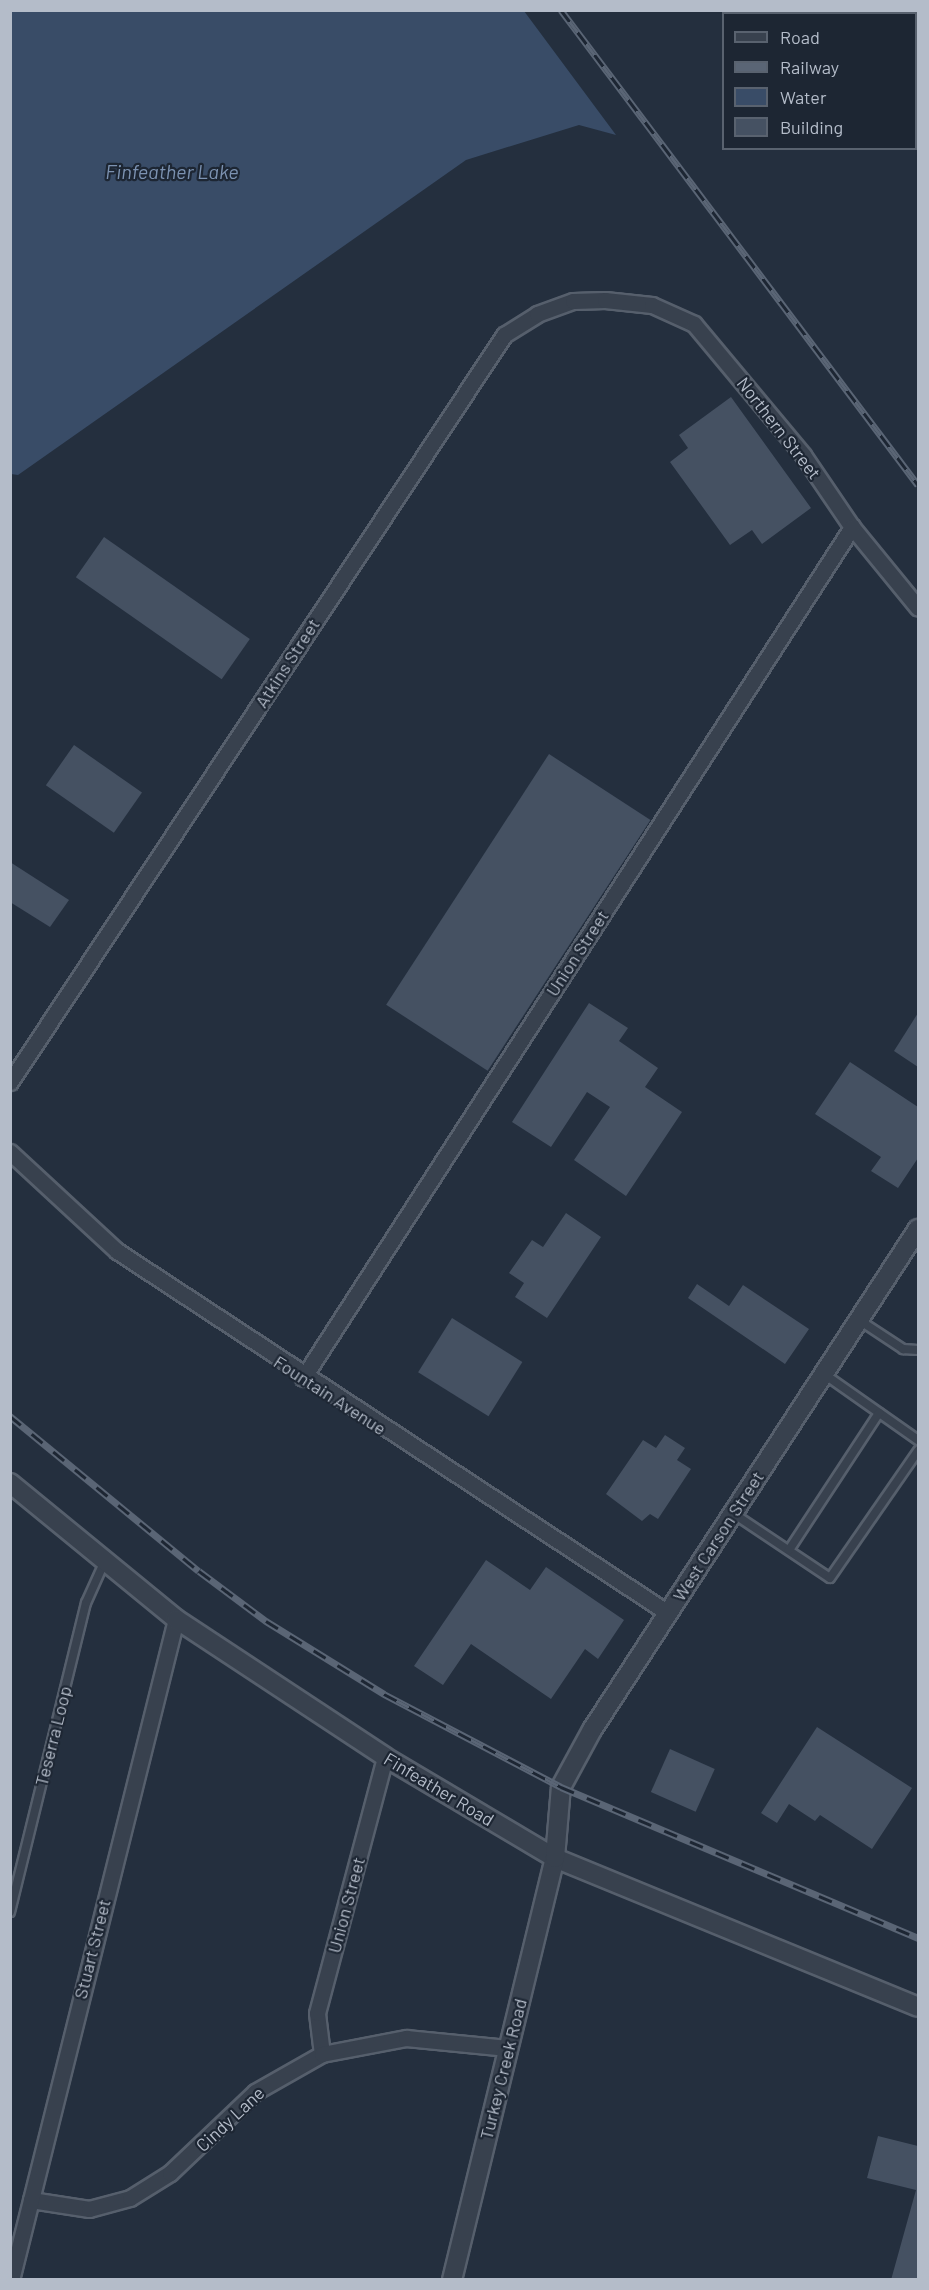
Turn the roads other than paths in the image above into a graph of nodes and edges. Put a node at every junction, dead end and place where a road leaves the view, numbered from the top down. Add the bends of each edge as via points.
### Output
1 (605, 300) joint
2 (852, 527) junction
3 (918, 608) edge
4 (10, 1082) edge
5 (10, 1152) edge
6 (918, 1229) edge
7 (859, 1320) junction
8 (918, 1350) edge
9 (824, 1374) junction
10 (303, 1378) junction
11 (879, 1413) junction
12 (918, 1440) edge
13 (918, 1450) edge
14 (10, 1483) edge
15 (733, 1513) junction
16 (789, 1550) junction
17 (104, 1563) junction
18 (668, 1613) junction
19 (176, 1619) junction
20 (385, 1756) junction
21 (555, 1858) junction
22 (10, 1912) edge
23 (918, 2007) edge
24 (508, 2048) junction
25 (322, 2054) junction
26 (31, 2200) junction
27 (11, 2280) edge
28 (452, 2280) edge

1 - 2 street, Northern Street via 652,306 694,324 803,455
1 - 4 street, Atkins Street via 573,302 537,314 504,335
2 - 3 street, Northern Street
2 - 10 street, Union Street
5 - 10 street, Fountain Avenue via 117,1251
6 - 7 street, West Carson Street
7 - 8 lane via 903,1349
7 - 9 street, West Carson Street
9 - 11 lane
9 - 15 street, West Carson Street
10 - 18 street, Fountain Avenue
11 - 12 lane
11 - 16 lane
13 - 16 lane via 830,1578
14 - 17 street, Finfeather Road
15 - 16 lane
15 - 18 street, West Carson Street
17 - 19 street, Finfeather Road
17 - 22 lane, Teserra Loop via 86,1603
18 - 21 street, West Carson Street via 561,1787
19 - 20 street, Finfeather Road
19 - 26 street, Stuart Street
20 - 21 street, Finfeather Road
20 - 25 street, Union Street via 317,2013
21 - 23 street, Finfeather Road
21 - 24 street, Turkey Creek Road
24 - 25 street, Cindy Lane via 406,2038
24 - 28 street, Turkey Creek Road
25 - 26 street, Cindy Lane via 255,2092 171,2173 130,2198 89,2209
26 - 27 street, Stuart Street

